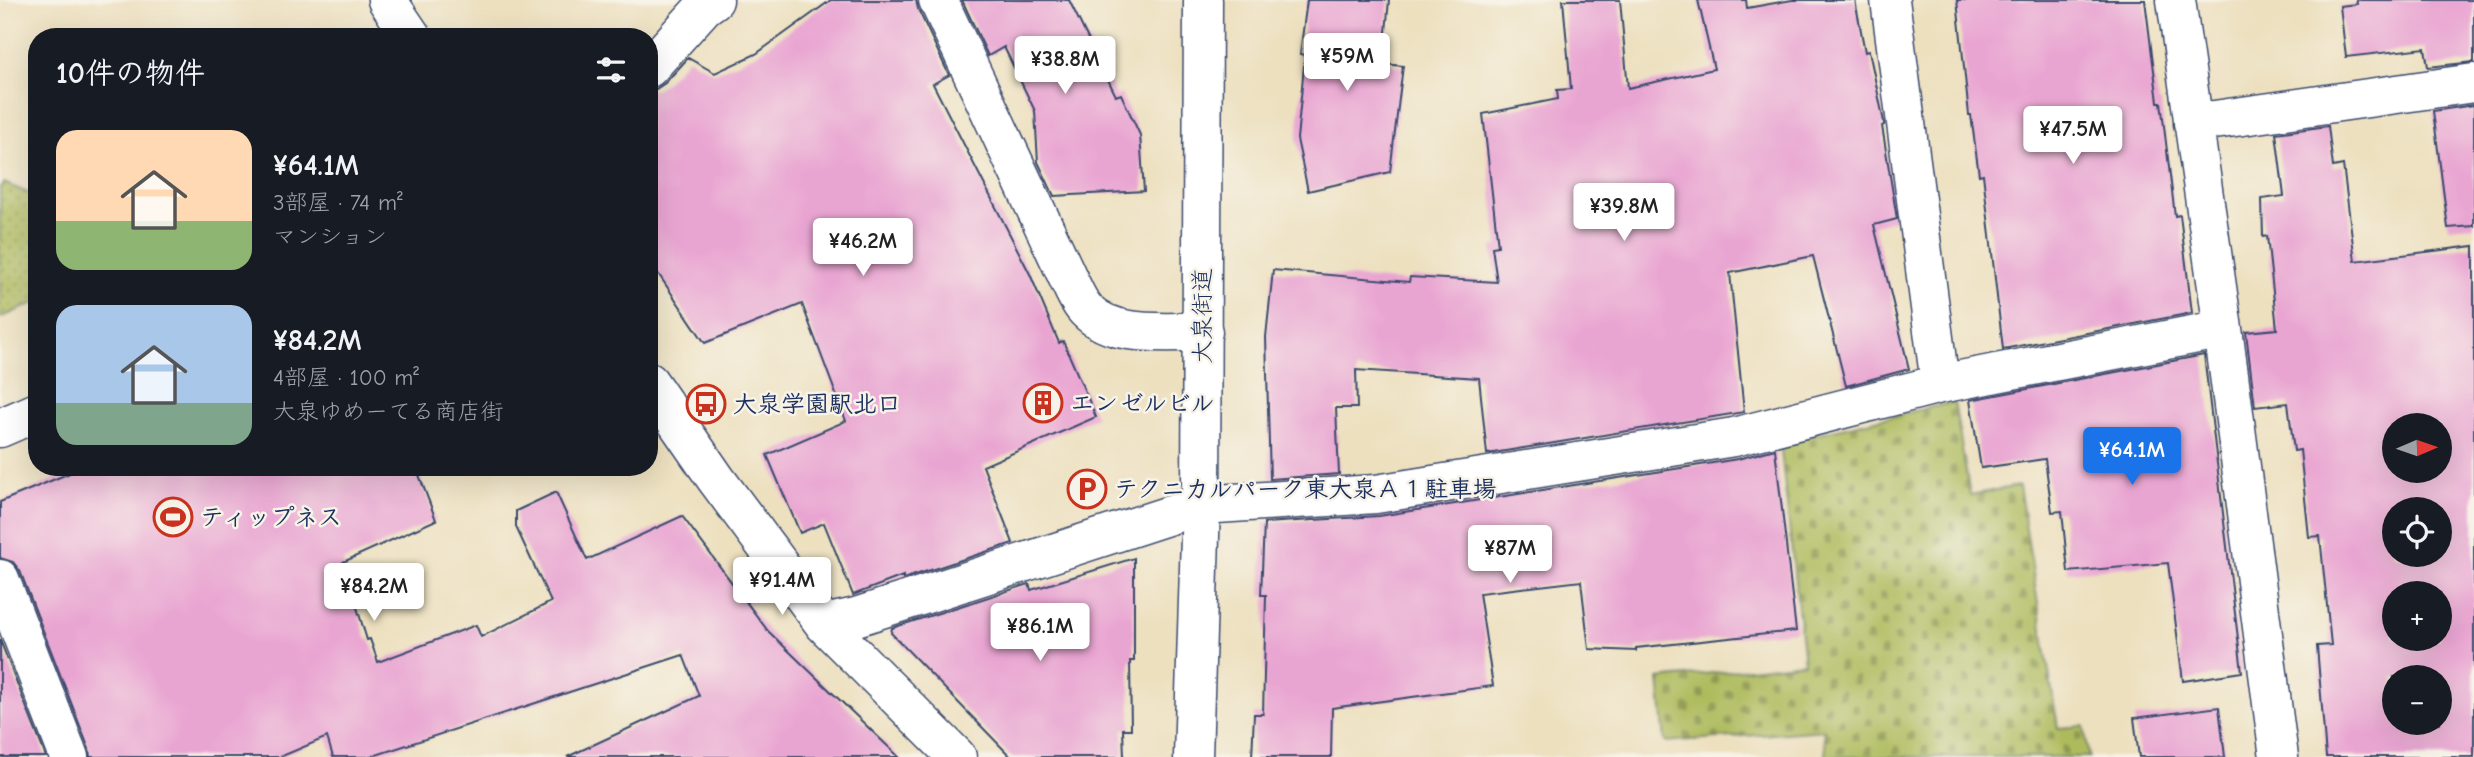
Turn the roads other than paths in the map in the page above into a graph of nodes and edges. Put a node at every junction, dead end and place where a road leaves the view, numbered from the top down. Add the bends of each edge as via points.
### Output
1 (387, 0) edge
2 (714, 0) edge
3 (938, 0) edge
4 (1203, 0) edge
5 (1890, 0) edge
6 (2176, 0) edge
7 (406, 28) edge
8 (658, 58) edge
9 (2474, 83) edge
10 (2193, 123) junction
11 (2223, 330) junction
12 (1203, 332) junction
13 (1940, 384) junction
14 (658, 395) edge
15 (28, 416) edge
16 (0, 428) edge
17 (1201, 505) junction
18 (0, 579) edge
19 (824, 624) junction
20 (69, 757) edge
21 (957, 757) edge
22 (1193, 757) edge
23 (2279, 757) edge

1 - 7 street
2 - 8 street
3 - 12 street via 1084,309 1121,329
4 - 12 street, 大泉街道
5 - 13 street
6 - 10 street
9 - 10 street
10 - 11 street
11 - 13 street
11 - 23 street
12 - 17 street, 大泉街道
13 - 17 street via 1734,437 1376,494
14 - 19 street
15 - 16 street
17 - 19 street
17 - 22 street, 大泉街道
18 - 20 street
19 - 21 street

